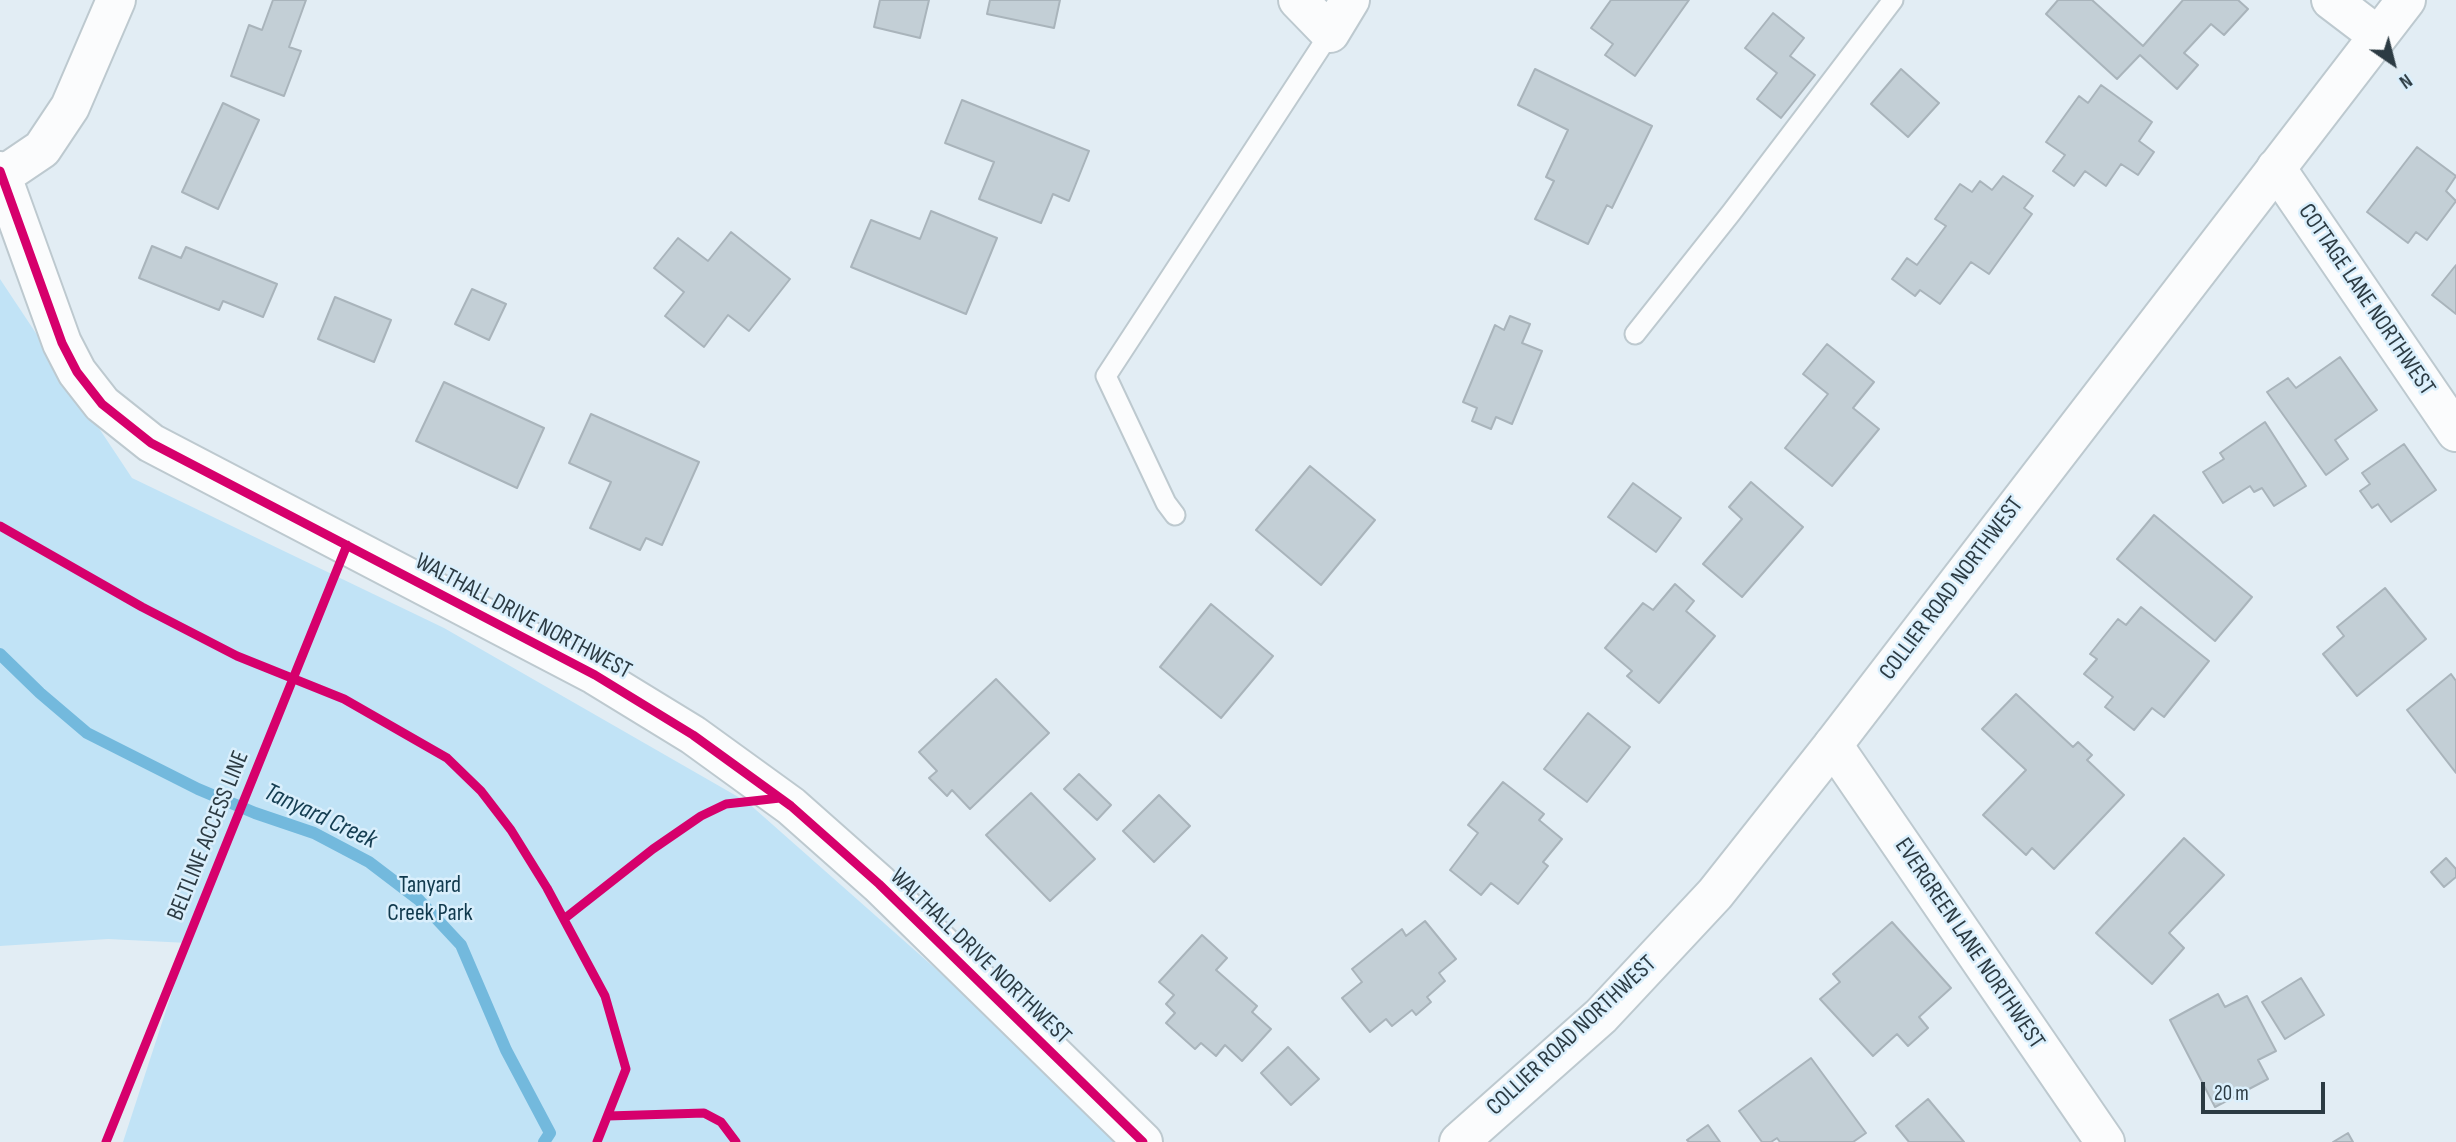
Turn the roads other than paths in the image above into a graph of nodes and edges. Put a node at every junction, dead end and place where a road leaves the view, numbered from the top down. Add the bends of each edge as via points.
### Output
1 (116, 0) edge
2 (1298, 0) edge
3 (1350, 0) edge
4 (1892, 0) edge
5 (2331, 0) edge
6 (2406, 0) edge
7 (1330, 33) junction
8 (2377, 35) junction
9 (2276, 167) junction
10 (1, 174) edge
11 (1635, 334) dead end
12 (2456, 432) edge
13 (1175, 515) dead end
14 (1833, 745) junction
15 (1143, 1142) edge
16 (1459, 1142) edge
17 (2105, 1142) edge

1 - 10 street via 70,107 42,149
2 - 7 street
3 - 7 street
4 - 11 lane
5 - 8 street
6 - 8 street, COLLIER ROAD NORTHWEST
7 - 13 lane via 1106,376
8 - 9 street, COLLIER ROAD NORTHWEST
9 - 12 street, COTTAGE LANE NORTHWEST
9 - 14 street, COLLIER ROAD NORTHWEST
10 - 15 street, WALTHALL DRIVE NORTHWEST via 62,343 102,404 151,443 595,675 693,735 790,806 879,884
14 - 16 street, COLLIER ROAD NORTHWEST via 1715,894 1610,1006
14 - 17 street, EVERGREEN LANE NORTHWEST

